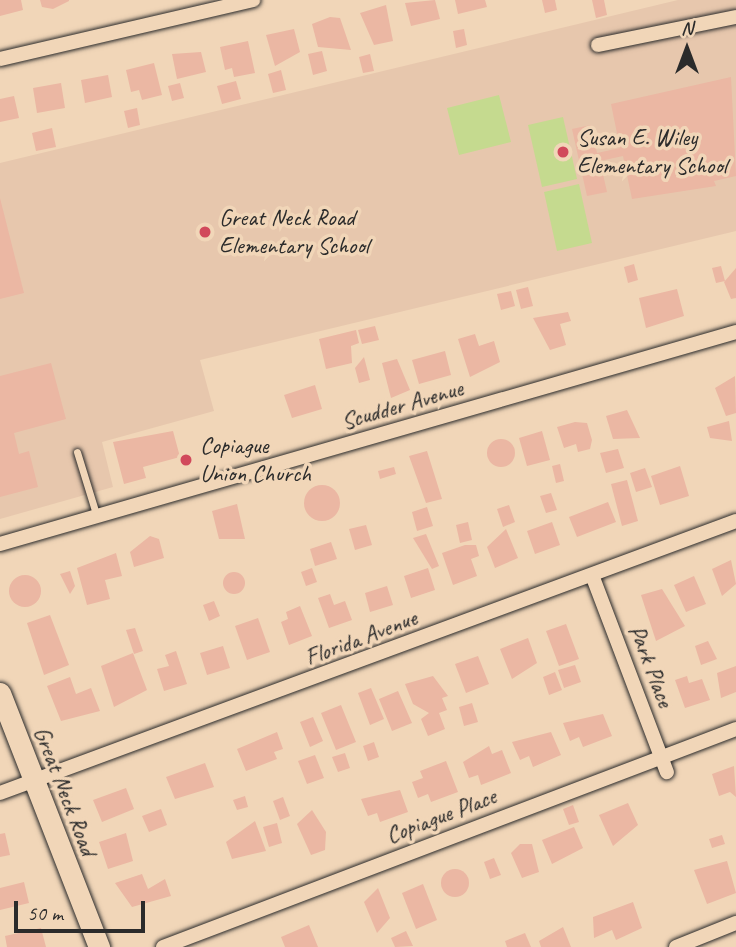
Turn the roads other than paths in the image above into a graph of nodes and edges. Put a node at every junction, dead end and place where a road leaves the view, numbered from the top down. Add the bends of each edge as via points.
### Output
1 (253, 0) edge
2 (736, 17) edge
3 (598, 46) dead end
4 (0, 59) edge
5 (736, 332) edge
6 (77, 452) dead end
7 (97, 517) junction
8 (736, 521) edge
9 (0, 544) edge
10 (592, 575) junction
11 (0, 693) edge
12 (736, 729) edge
13 (661, 757) junction
14 (667, 772) dead end
15 (33, 785) junction
16 (0, 793) edge
17 (736, 923) edge
18 (694, 944) edge
19 (99, 947) edge
20 (163, 947) edge
21 (676, 947) edge

1 - 4 street
2 - 3 street
5 - 7 street, Scudder Avenue
6 - 7 lane
7 - 9 street, Scudder Avenue
8 - 10 street, Florida Avenue
10 - 13 street, Park Place
10 - 15 street, Florida Avenue
11 - 15 main road, Great Neck Road
12 - 13 street, Copiague Place
13 - 14 street, Park Place
13 - 20 street, Copiague Place
15 - 16 street, Florida Avenue
15 - 19 main road, Great Neck Road
17 - 18 street
18 - 21 street

